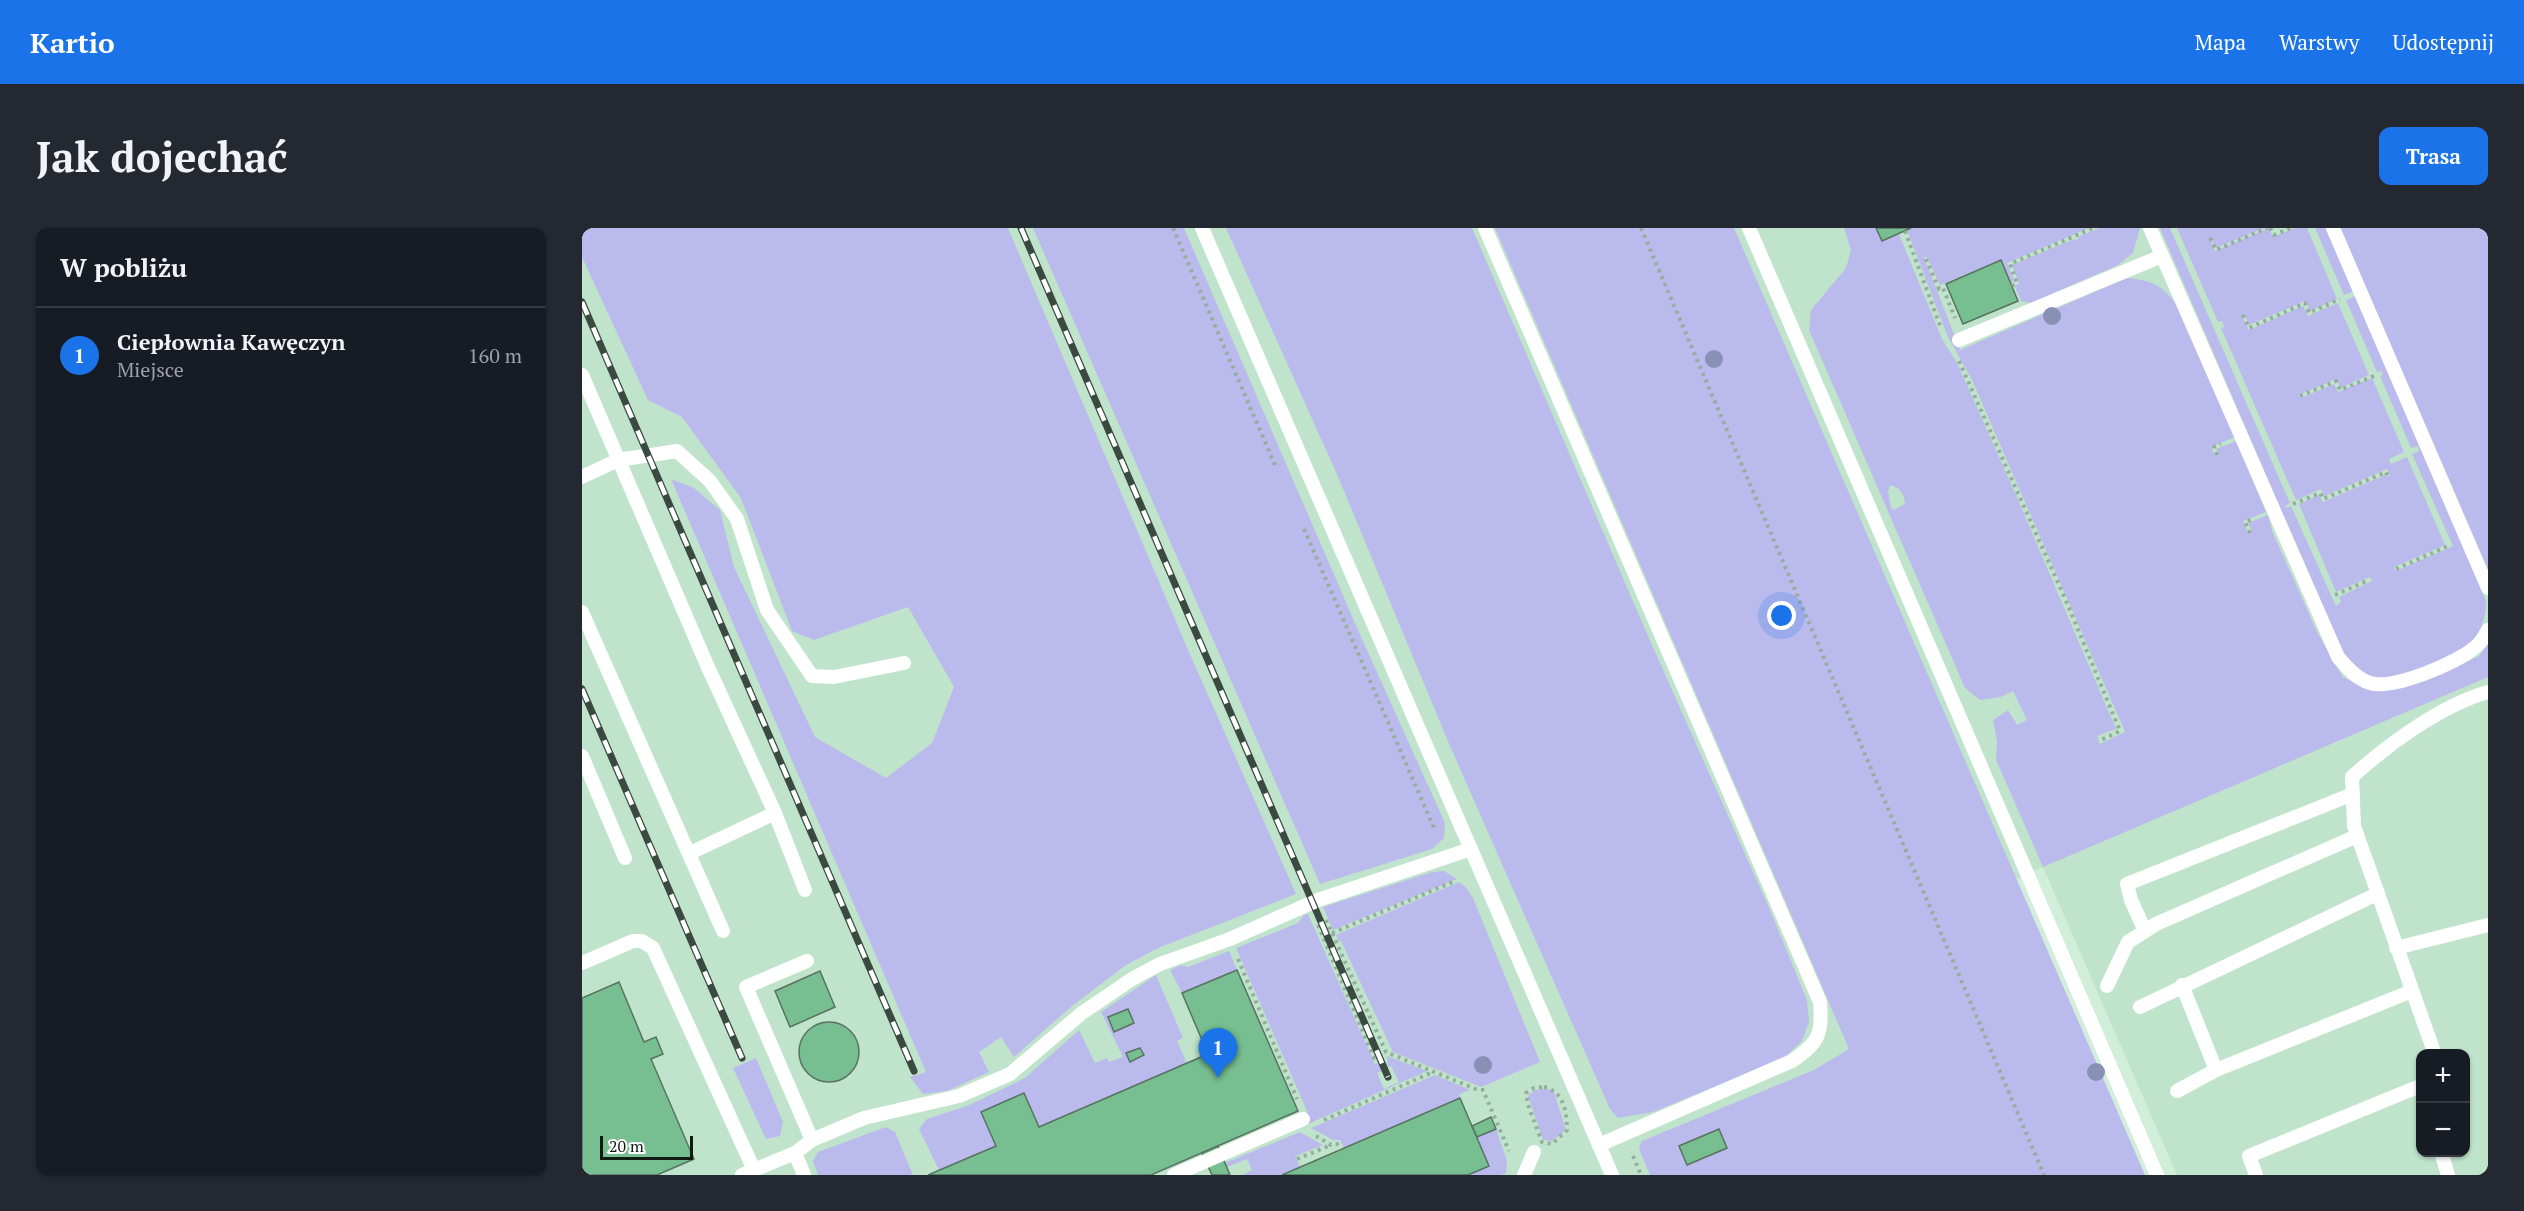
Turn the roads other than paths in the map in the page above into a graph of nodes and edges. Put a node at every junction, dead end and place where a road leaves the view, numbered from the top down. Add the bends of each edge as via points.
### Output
1 (1202, 228) edge
2 (1485, 228) edge
3 (1749, 228) edge
4 (2150, 228) edge
5 (2333, 228) edge
6 (2162, 256) junction
7 (1959, 344) road end
8 (582, 375) edge
9 (618, 460) junction
10 (582, 477) edge
11 (2488, 588) edge
12 (582, 612) edge
13 (2488, 630) edge
14 (904, 663) dead end
15 (2488, 692) edge
16 (582, 756) edge
17 (2353, 794) junction
18 (775, 813) junction
19 (2357, 836) junction
20 (1471, 849) junction
21 (690, 853) junction
22 (625, 858) dead end
23 (805, 890) dead end
24 (2377, 894) junction
25 (2488, 925) edge
26 (723, 931) dead end
27 (2145, 931) junction
28 (2396, 948) junction
29 (807, 961) dead end
30 (582, 963) edge
31 (2182, 985) junction
32 (2107, 986) dead end
33 (2412, 991) junction
34 (2140, 1007) dead end
35 (2433, 1049) edge
36 (2216, 1070) junction
37 (2416, 1089) edge
38 (2177, 1090) dead end
39 (1301, 1123) road end
40 (812, 1140) junction
41 (1599, 1145) junction
42 (1534, 1152) dead end
43 (795, 1153) junction
44 (2443, 1157) edge
45 (748, 1173) edge
46 (804, 1175) edge
47 (1174, 1175) edge
48 (1524, 1175) edge
49 (1612, 1175) edge
50 (2157, 1175) edge
51 (2256, 1175) edge
52 (2448, 1175) edge

1 - 20 lane
2 - 41 lane via 1820,1002 1822,1023 1813,1046 1792,1061
3 - 50 lane
4 - 6 lane
5 - 11 lane
6 - 7 lane
6 - 13 lane via 2338,657 2350,671 2370,683 2403,682 2462,657 2476,647
8 - 9 lane
9 - 10 lane
9 - 14 lane via 677,451 710,481 737,519 767,610 812,676 834,677
9 - 18 lane
12 - 21 lane
15 - 17 lane via 2463,699 2379,753 2352,777
16 - 22 lane
17 - 19 lane
17 - 27 lane via 2127,885
18 - 21 lane
18 - 23 lane
19 - 24 lane
19 - 27 lane
20 - 40 lane via 1313,902 1230,939 1160,964 1082,1013 1010,1074 959,1096 864,1118
20 - 41 lane
21 - 26 lane
24 - 28 lane
24 - 31 lane
25 - 28 lane
27 - 32 lane via 2127,942
28 - 33 lane
29 - 40 lane via 746,987
30 - 45 lane via 633,941 653,948
31 - 34 lane
31 - 36 lane
33 - 35 lane
33 - 36 lane
36 - 38 lane
37 - 51 lane via 2249,1156
39 - 47 lane
40 - 43 lane
41 - 49 lane
42 - 48 lane
43 - 45 lane
43 - 46 lane
44 - 52 lane

